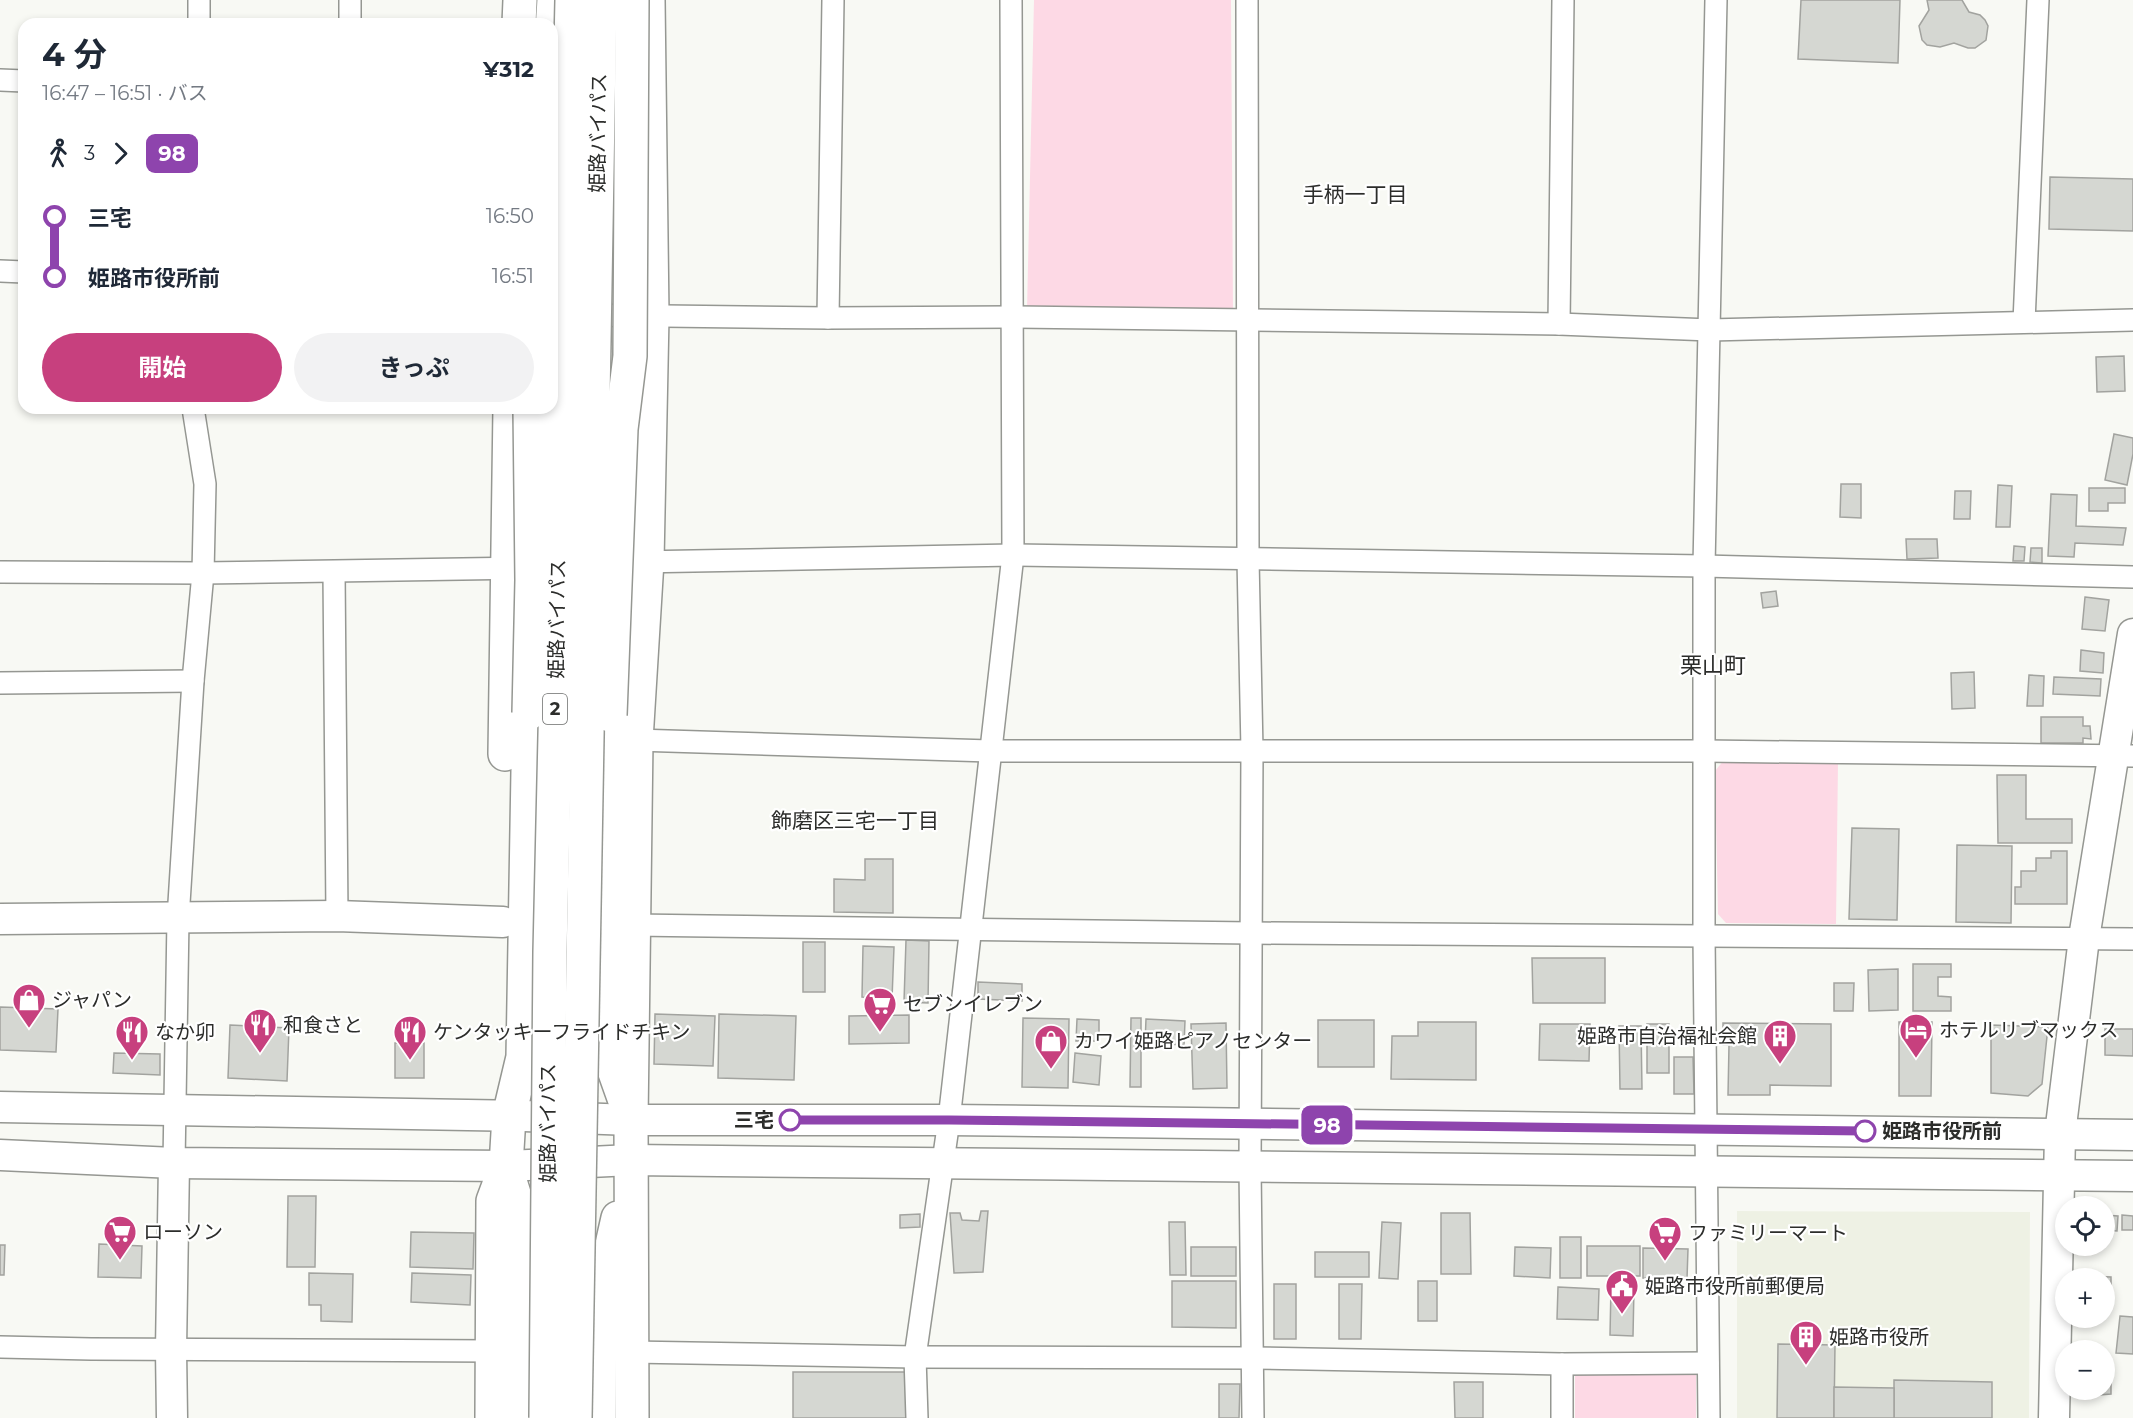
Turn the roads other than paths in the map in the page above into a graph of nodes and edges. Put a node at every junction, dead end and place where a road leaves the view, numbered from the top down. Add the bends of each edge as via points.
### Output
1 (199, 0) edge
2 (350, 0) edge
3 (520, 0) edge
4 (531, 0) edge
5 (554, 0) edge
6 (572, 0) edge
7 (600, 0) edge
8 (614, 0) edge
9 (632, 0) edge
10 (648, 0) edge
11 (833, 0) edge
12 (1011, 0) edge
13 (1247, 0) edge
14 (1563, 0) edge
15 (1716, 0) edge
16 (2038, 0) edge
17 (199, 18) edge
18 (350, 18) edge
19 (519, 18) edge
20 (530, 18) edge
21 (553, 18) edge
22 (0, 80) edge
23 (18, 81) edge
24 (0, 271) edge
25 (18, 272) edge
26 (558, 314) edge
27 (652, 316) junction
28 (1011, 316) junction
29 (828, 318) junction
30 (2133, 320) edge
31 (1247, 321) junction
32 (2024, 322) junction
33 (1559, 324) junction
34 (1710, 330) junction
35 (194, 414) edge
36 (525, 414) edge
37 (525, 414) edge
38 (621, 429) junction
39 (1013, 555) junction
40 (1248, 559) junction
41 (647, 561) junction
42 (1704, 566) junction
43 (508, 568) junction
44 (0, 572) edge
45 (334, 572) junction
46 (203, 573) junction
47 (2133, 578) edge
48 (2133, 634) edge
49 (193, 681) junction
50 (0, 683) edge
51 (636, 740) junction
52 (1252, 750) junction
53 (990, 751) junction
54 (1705, 751) junction
55 (2124, 756) edge
56 (337, 916) junction
57 (0, 919) edge
58 (178, 919) junction
59 (503, 922) junction
60 (633, 925) junction
61 (970, 928) junction
62 (1252, 933) junction
63 (1704, 936) junction
64 (2084, 938) junction
65 (2133, 939) edge
66 (0, 1107) edge
67 (174, 1110) junction
68 (509, 1116) junction
69 (631, 1120) junction
70 (949, 1120) junction
71 (1251, 1124) junction
72 (1707, 1129) junction
73 (2060, 1134) junction
74 (2133, 1135) edge
75 (0, 1155) edge
76 (631, 1160) junction
77 (174, 1163) junction
78 (942, 1164) junction
79 (506, 1166) junction
80 (1251, 1167) junction
81 (1708, 1172) junction
82 (2133, 1176) edge
83 (2059, 1177) junction
84 (0, 1347) edge
85 (171, 1350) junction
86 (493, 1351) junction
87 (632, 1352) junction
88 (915, 1357) junction
89 (1253, 1358) junction
90 (1708, 1363) junction
91 (1562, 1364) junction
92 (172, 1418) edge
93 (492, 1418) edge
94 (520, 1418) edge
95 (546, 1418) edge
96 (575, 1418) edge
97 (599, 1418) edge
98 (632, 1418) edge
99 (917, 1418) edge
100 (1254, 1418) edge
101 (1562, 1418) edge
102 (1709, 1418) edge
103 (2054, 1418) edge

1 - 17 street
2 - 18 street
3 - 19 highway
4 - 20 highway
5 - 21 highway
6 - 95 highway, 姫路バイパス / 2, bridge via 550,952
7 - 96 highway, 姫路バイパス / 2, bridge
8 - 38 highway, bridge via 616,352
9 - 38 highway, bridge via 630,356
10 - 27 highway
11 - 29 street
12 - 28 street
13 - 31 street
14 - 33 street
15 - 34 street
16 - 32 street
22 - 23 street
24 - 25 street
26 - 27 street
27 - 29 street
27 - 41 highway
28 - 29 street
28 - 31 street
28 - 39 street
30 - 32 street
31 - 33 street
31 - 40 street
32 - 34 street
33 - 34 street
34 - 42 street
35 - 46 street via 205,484
36 - 43 highway
37 - 68 highway, bridge via 532,580 523,1057
38 - 69 highway, bridge via 610,715 608,1053
39 - 40 street
39 - 41 street
39 - 53 street
40 - 42 street
40 - 52 street
41 - 43 street
41 - 51 highway
42 - 47 street
42 - 54 street
43 - 45 street
43 - 59 highway
44 - 46 street
45 - 46 street
45 - 56 street
46 - 49 street
48 - 55 street
49 - 50 street
49 - 58 street
51 - 53 street
51 - 60 highway
52 - 53 street
52 - 54 street
52 - 62 street
53 - 61 street
54 - 55 street
54 - 63 street
55 - 64 street
56 - 58 street
56 - 59 street
57 - 58 street
58 - 67 street
59 - 68 highway via 502,1059
60 - 61 street
60 - 69 highway
61 - 62 street
61 - 70 street
62 - 63 street
62 - 71 street
63 - 64 street
63 - 72 street
64 - 65 street
64 - 73 street
66 - 67 street
67 - 68 street
67 - 77 street
68 - 69 street
68 - 79 highway
69 - 70 street
69 - 76 highway
70 - 71 street
70 - 78 street
71 - 72 street
71 - 80 street
72 - 73 street
72 - 81 street
73 - 74 street
73 - 83 street
75 - 77 street
76 - 78 street
76 - 79 street
76 - 87 highway
76 - 97 highway via 600,1298
77 - 79 street
77 - 85 street
78 - 80 street
78 - 88 street
79 - 86 highway via 493,1201
79 - 94 highway via 515,1197
80 - 81 street
80 - 89 street
81 - 83 street
81 - 90 street
82 - 83 street
83 - 103 street
84 - 85 street
85 - 86 street
85 - 92 street
86 - 93 highway
87 - 88 street
87 - 98 highway
88 - 89 street
88 - 99 street
89 - 91 street
89 - 100 street
90 - 91 street
90 - 102 street
91 - 101 street

